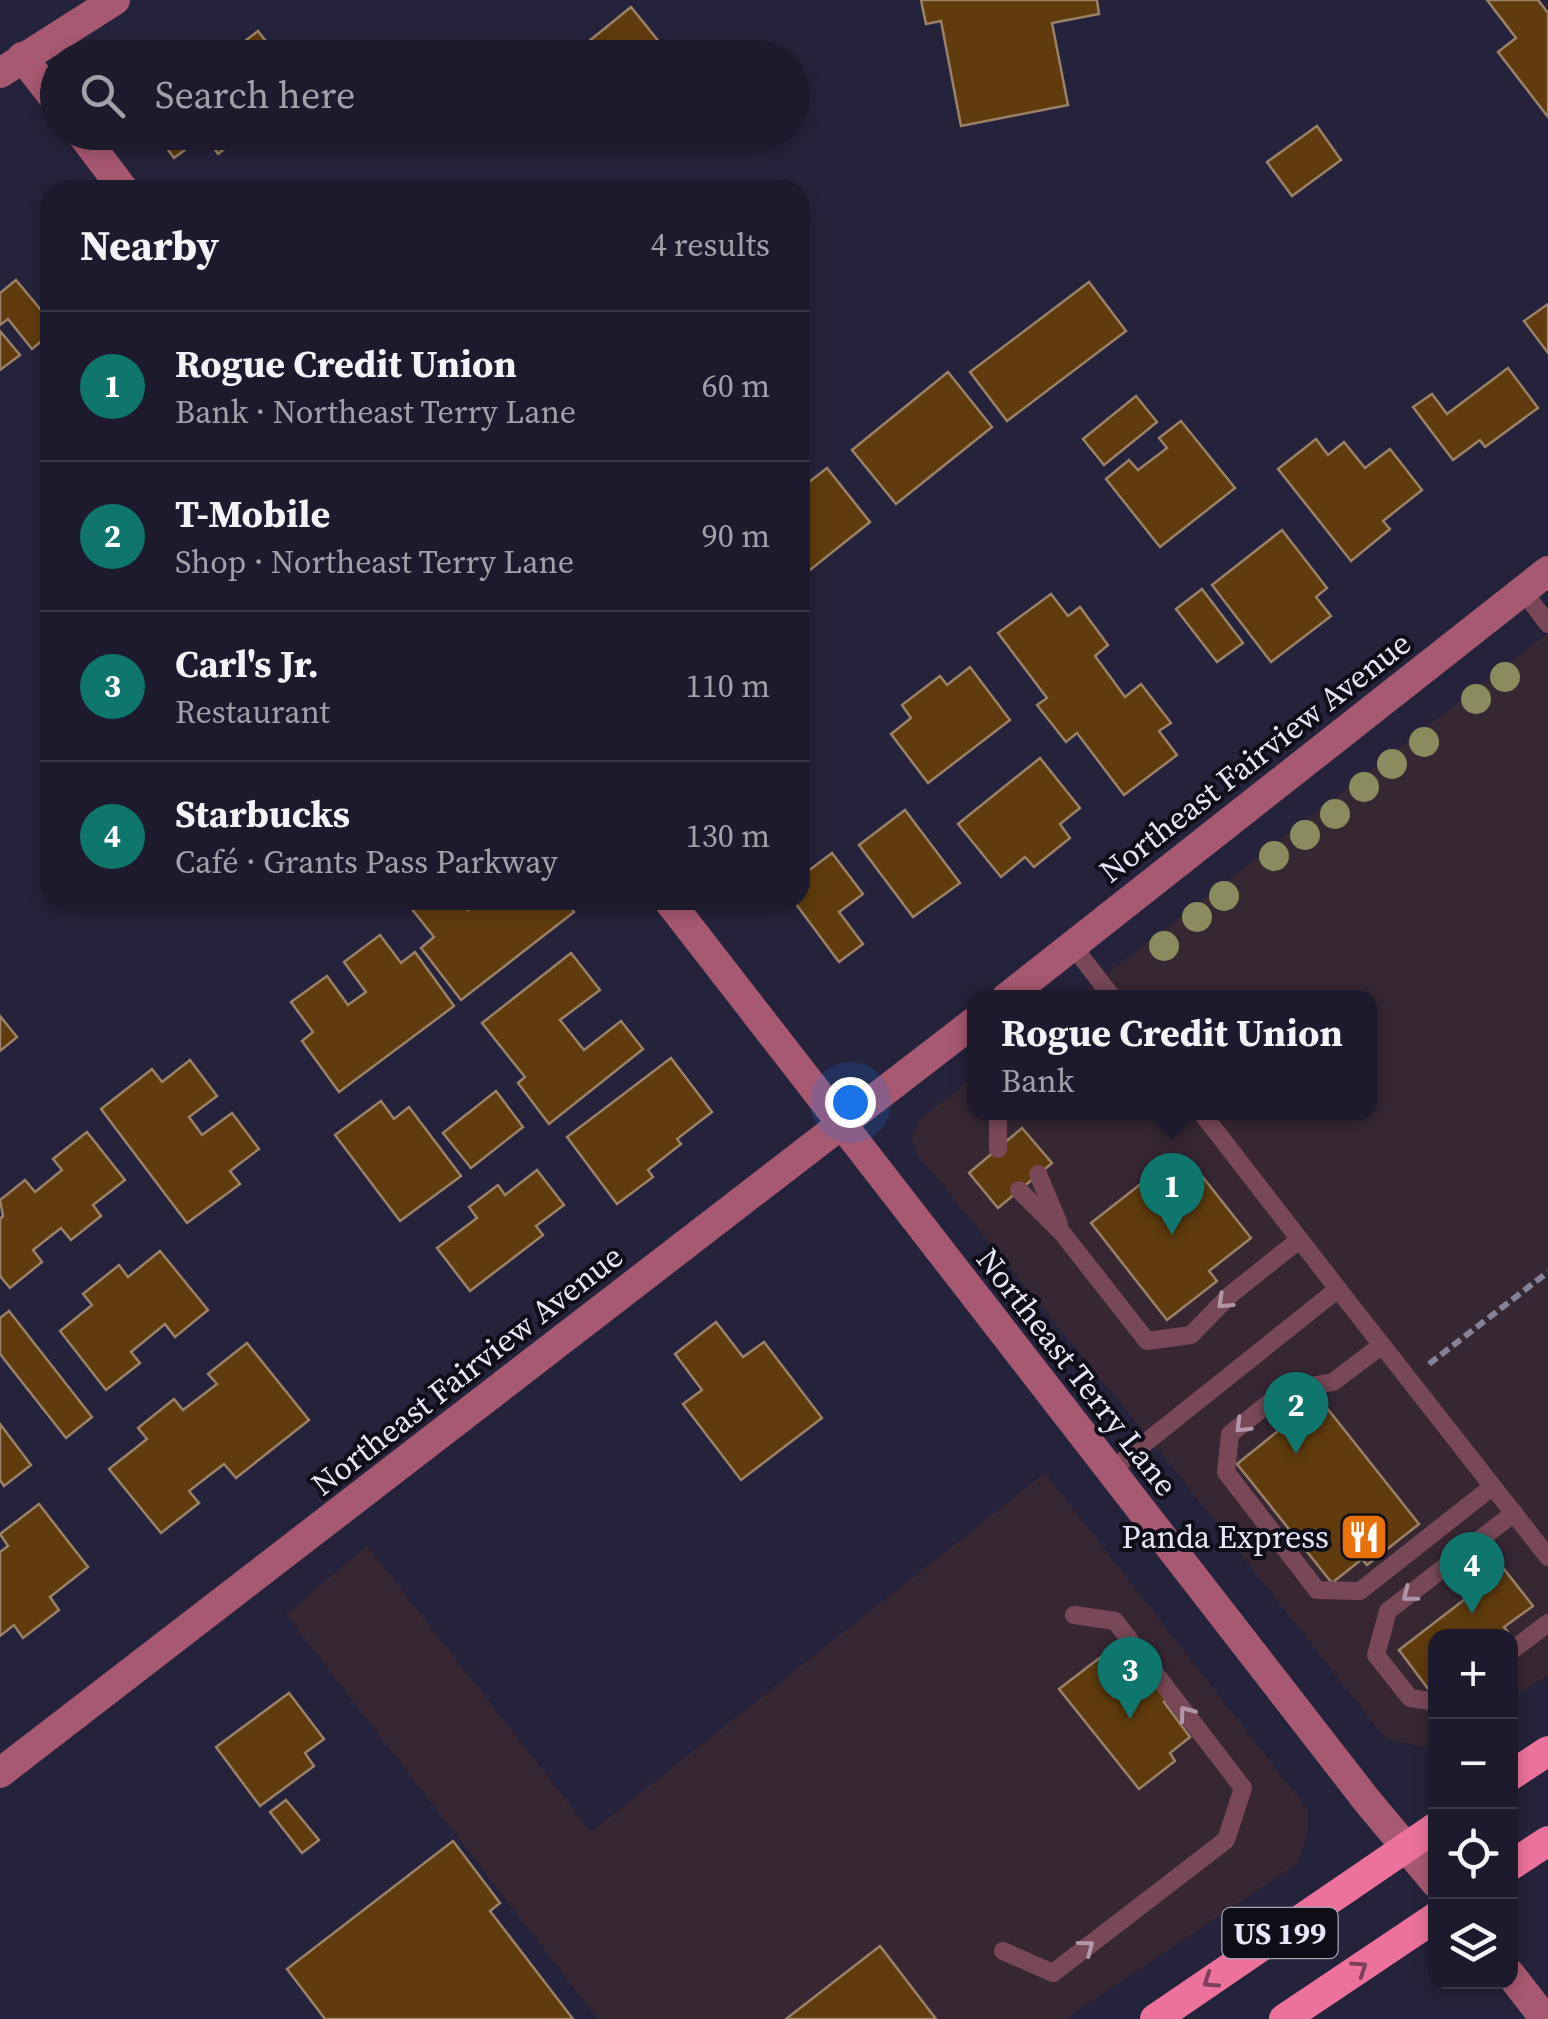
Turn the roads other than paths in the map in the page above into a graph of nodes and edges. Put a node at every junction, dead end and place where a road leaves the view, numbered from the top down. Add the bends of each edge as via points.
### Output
1 (115, 0) edge
2 (51, 40) edge
3 (40, 47) edge
4 (11, 65) edge
5 (40, 88) edge
6 (94, 150) edge
7 (116, 180) edge
8 (1548, 571) edge
9 (1522, 591) junction
10 (1548, 624) edge
11 (676, 910) edge
12 (1072, 945) junction
13 (1016, 990) edge
14 (1106, 990) edge
15 (967, 1028) edge
16 (999, 1120) edge
17 (1207, 1120) edge
18 (842, 1126) junction
19 (1002, 1146) dead end
20 (1038, 1174) dead end
21 (1019, 1190) dead end
22 (1064, 1234) junction
23 (1299, 1240) junction
24 (1338, 1289) junction
25 (1382, 1346) junction
26 (1110, 1471) junction
27 (1492, 1487) junction
28 (1514, 1514) junction
29 (1548, 1557) edge
30 (1074, 1615) dead end
31 (1548, 1623) edge
32 (1518, 1646) edge
33 (1428, 1701) edge
34 (1548, 1751) edge
35 (1518, 1771) edge
36 (0, 1772) edge
37 (1428, 1833) edge
38 (1548, 1840) edge
39 (1406, 1848) junction
40 (1518, 1861) edge
41 (1428, 1874) edge
42 (1428, 1922) edge
43 (1003, 1951) dead end
44 (1518, 1984) edge
45 (1155, 2019) edge
46 (1284, 2019) edge
47 (1545, 2019) edge

1 - 2 street
3 - 4 street
4 - 5 street
6 - 7 street
8 - 9 street, Northeast Fairview Avenue
9 - 10 lane
9 - 12 street, Northeast Fairview Avenue
11 - 18 street, Northeast Terry Lane
12 - 13 street, Northeast Fairview Avenue
12 - 14 lane
15 - 18 street, Northeast Fairview Avenue
16 - 19 lane
17 - 23 lane
18 - 26 street, Northeast Terry Lane
18 - 36 street, Northeast Fairview Avenue
20 - 22 lane
21 - 22 lane
23 -> 22 lane via 1190,1334 1147,1341
23 - 24 lane
24 - 25 lane
24 - 26 lane
25 - 27 lane
25 -> 27 lane via 1333,1382 1284,1390 1230,1434 1226,1472 1317,1590 1360,1591
26 - 39 street, Northeast Terry Lane
27 - 28 lane
28 - 29 lane
28 -> 33 lane via 1388,1611 1376,1655 1410,1698
43 -> 30 lane via 1053,1973 1226,1840 1244,1788 1115,1621
31 - 32 lane
34 - 35 highway
37 - 39 highway, US 199
38 - 40 highway
39 - 41 street, Northeast Terry Lane
39 -> 45 highway, US 199
46 -> 42 highway, US 199
44 - 47 street

